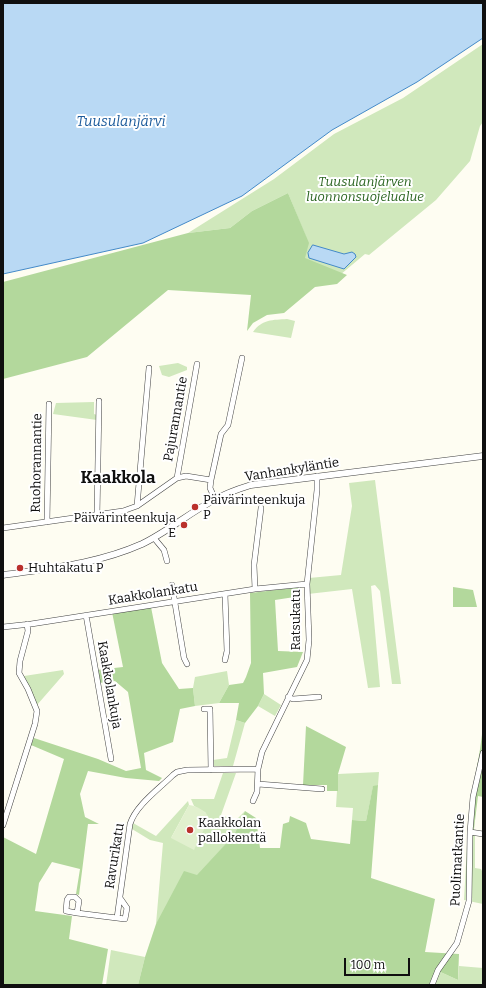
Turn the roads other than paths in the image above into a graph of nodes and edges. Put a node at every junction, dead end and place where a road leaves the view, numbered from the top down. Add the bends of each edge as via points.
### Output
1 (242, 358) dead end
2 (197, 364) dead end
3 (148, 368) dead end
4 (99, 401) dead end
5 (50, 404) dead end
6 (483, 456) edge
7 (317, 476) junction
8 (177, 478) junction
9 (211, 480) junction
10 (215, 499) junction
11 (138, 506) junction
12 (261, 508) dead end
13 (97, 516) junction
14 (47, 522) junction
15 (3, 528) edge
16 (154, 538) junction
17 (167, 561) dead end
18 (3, 575) edge
19 (307, 584) junction
20 (172, 585) dead end
21 (255, 589) junction
22 (225, 594) junction
23 (175, 602) junction
24 (86, 615) junction
25 (27, 624) junction
26 (3, 627) edge
27 (225, 660) dead end
28 (187, 664) dead end
29 (288, 697) junction
30 (318, 697) dead end
31 (204, 709) dead end
32 (483, 753) edge
33 (111, 759) dead end
34 (211, 770) junction
35 (258, 770) junction
36 (258, 784) junction
37 (322, 789) dead end
38 (253, 801) dead end
39 (3, 825) edge
40 (470, 832) junction
41 (483, 834) edge
42 (120, 898) junction
43 (77, 913) dead end
44 (117, 918) junction
45 (432, 985) edge

1 - 9 street via 228,425 221,434
2 - 8 street, Pajurannantie
3 - 11 street
4 - 13 street
5 - 14 street, Ruohorannantie
6 - 7 street, Vanhankyläntie
7 - 10 street, Vanhankyläntie via 251,486
7 - 19 street, Ratsukatu via 318,490
8 - 9 street via 186,476
8 - 11 street
9 - 10 street via 210,488
10 - 16 street, Vanhankyläntie
11 - 13 street
12 - 21 street via 254,564
13 - 14 street
14 - 15 street
16 - 17 street via 164,550
16 - 18 street, Vanhankyläntie via 98,560
19 - 21 street, Kaakkolankatu
19 - 29 street, Ratsukatu via 307,660
20 - 23 street
21 - 22 street, Kaakkolankatu
22 - 23 street, Kaakkolankatu
22 - 27 street
23 - 24 street, Kaakkolankatu
23 - 28 street
24 - 25 street, Kaakkolankatu
24 - 33 street, Kaakkolankuja
25 - 26 street, Kaakkolankatu
25 - 39 street via 28,631 19,674 37,711 36,724
29 - 30 street
29 - 35 street, Ratsukatu via 264,747
31 - 34 street via 210,709
32 - 40 street, Puolimatkantie via 473,797
34 - 35 street, Ravurikatu
34 - 42 street, Ravurikatu via 177,772 134,814 130,824
35 - 36 street, Ratsukatu
36 - 37 street
36 - 38 street, Ratsukatu
40 - 41 street
40 - 45 street, Puolimatkantie via 468,901 463,925 457,943 438,970
42 - 44 street, Ravurikatu
42 - 44 street, Ravurikatu via 127,908 125,920
43 - 44 street

